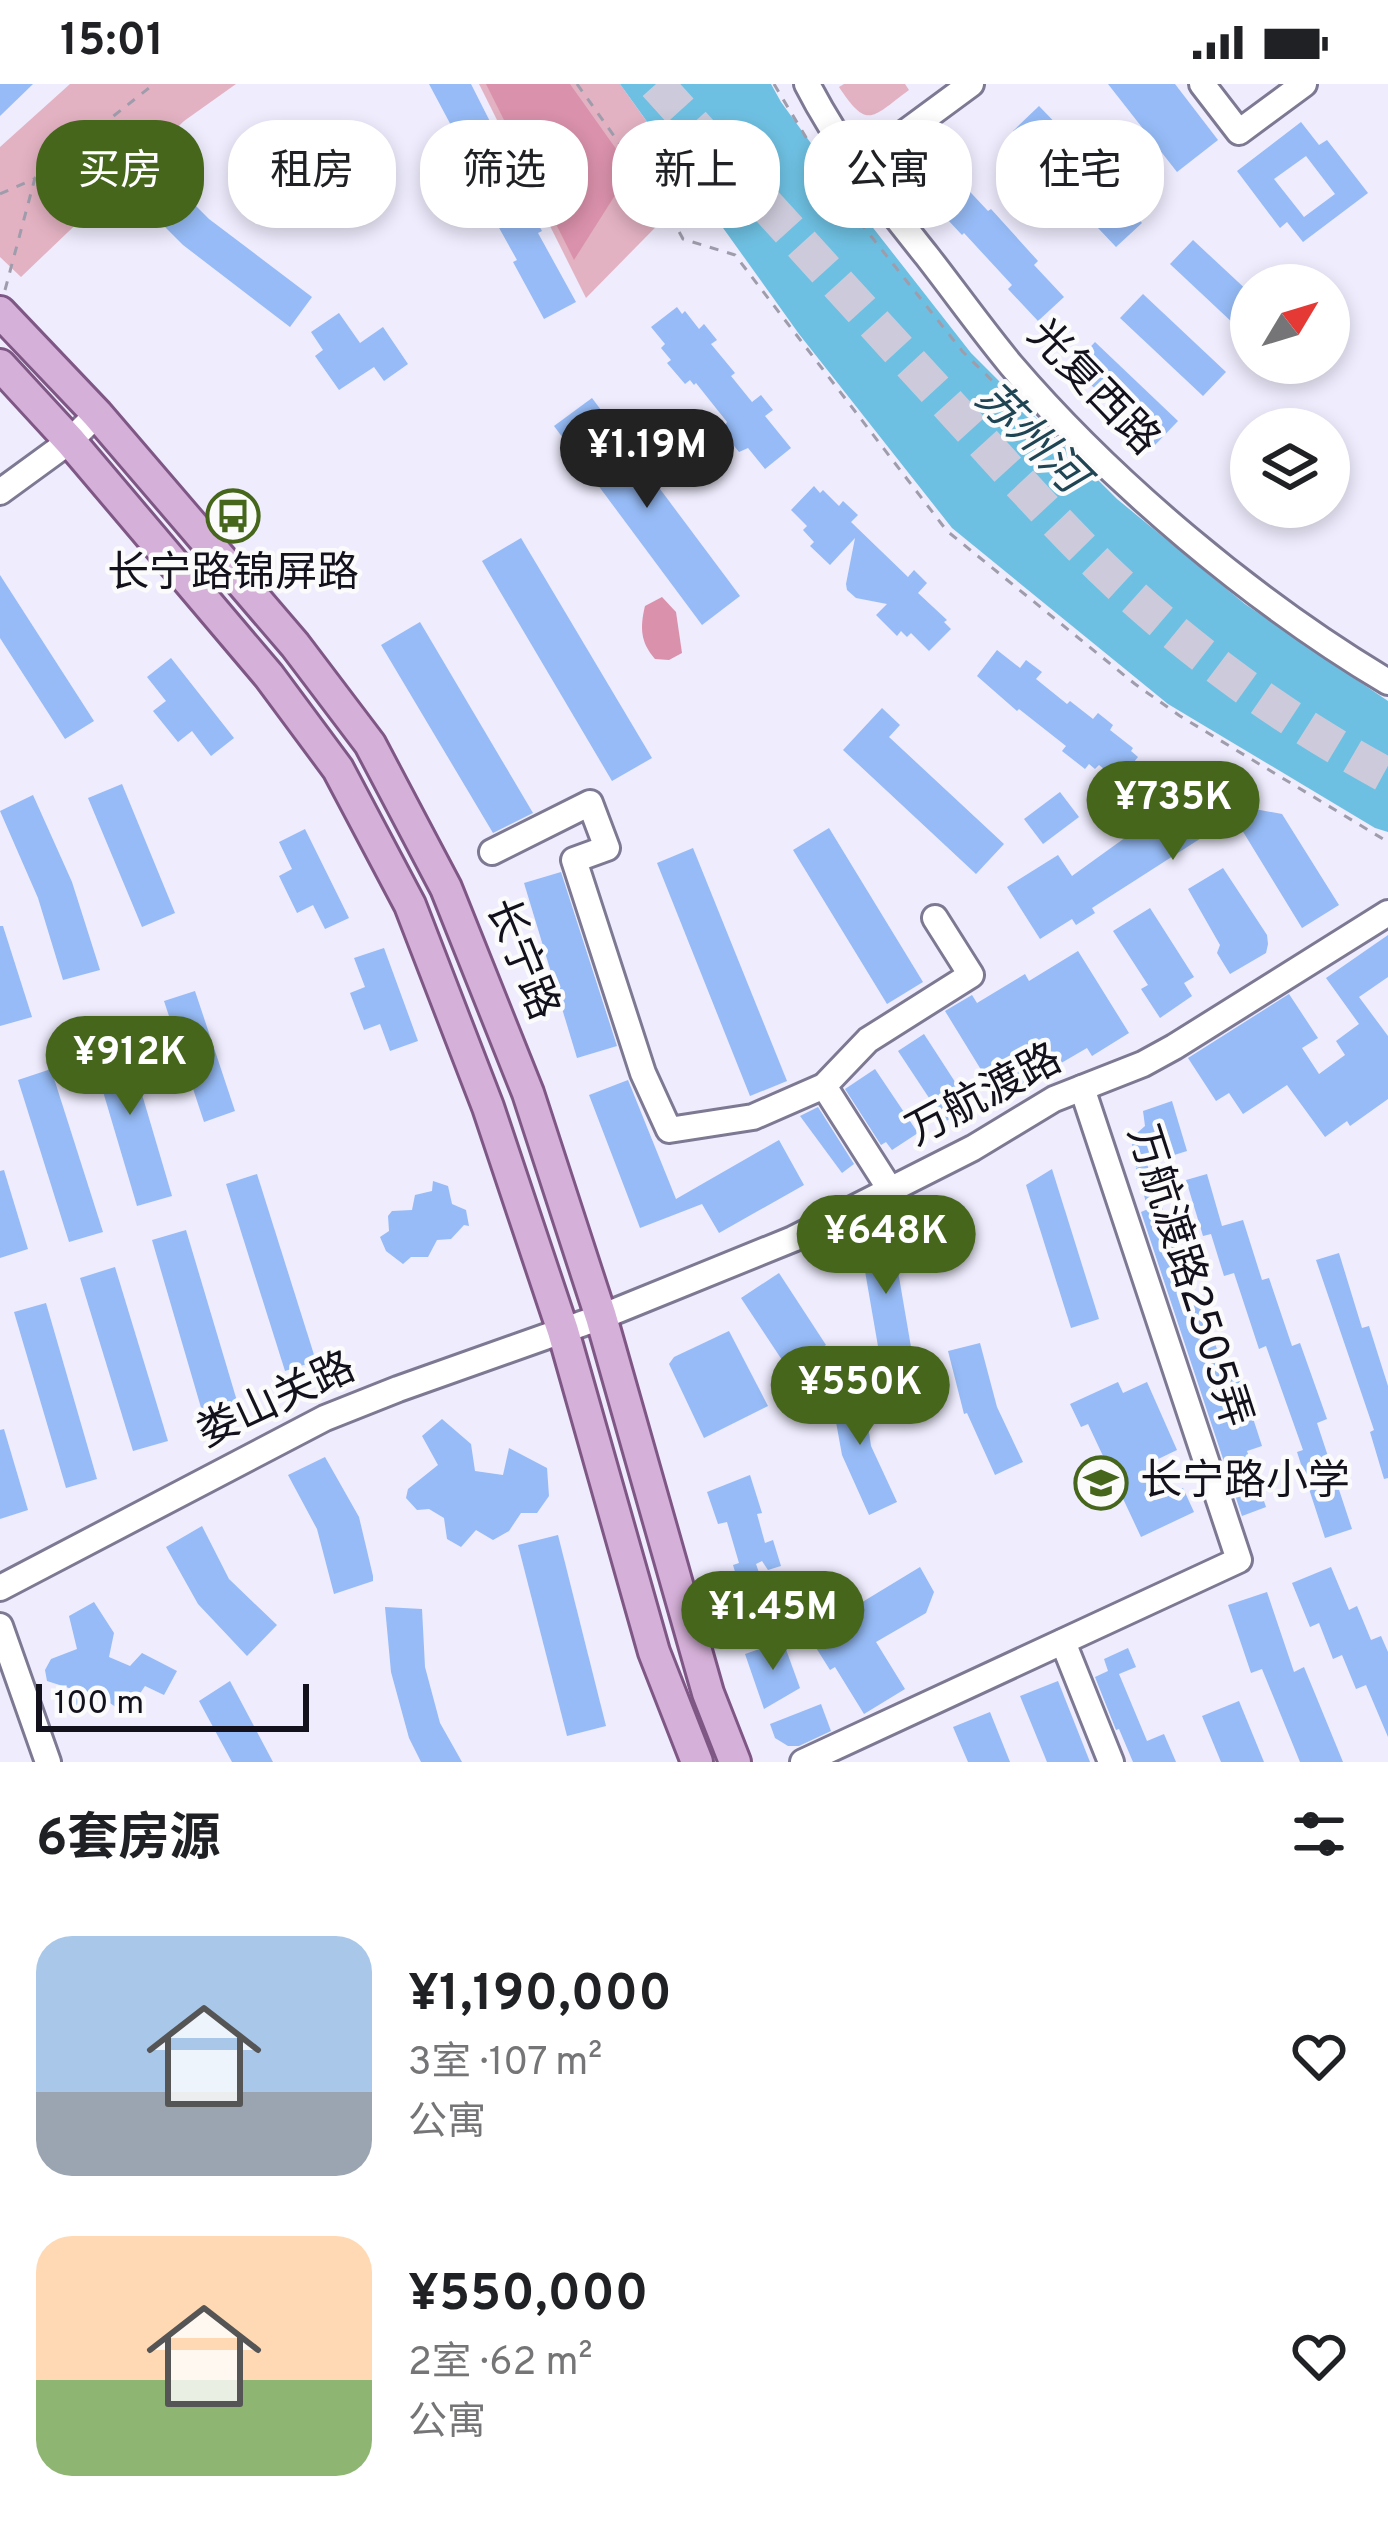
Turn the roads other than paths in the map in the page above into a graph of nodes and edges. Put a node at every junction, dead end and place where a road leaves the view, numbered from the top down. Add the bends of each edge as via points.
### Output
1 (807, 84) edge
2 (971, 84) edge
3 (1202, 84) edge
4 (1304, 84) edge
5 (825, 120) edge
6 (922, 120) edge
7 (904, 228) edge
8 (0, 310) edge
9 (0, 365) edge
10 (97, 414) junction
11 (70, 441) junction
12 (0, 492) edge
13 (1388, 682) edge
14 (492, 852) dead end
15 (1388, 914) edge
16 (935, 918) dead end
17 (824, 1086) junction
18 (1082, 1088) junction
19 (891, 1191) junction
20 (601, 1317) junction
21 (563, 1331) junction
22 (0, 1588) edge
23 (0, 1626) edge
24 (1063, 1642) junction
25 (48, 1762) edge
26 (697, 1762) edge
27 (735, 1762) edge
28 (803, 1762) edge
29 (1111, 1762) edge

1 - 5 street, 光复西路
2 - 6 street
3 - 4 street via 1238,133
7 - 13 street, 光复西路 via 1010,363 1101,459 1255,592
8 - 10 main road, 长宁路
9 - 11 main road, 长宁路
10 - 11 street
10 - 20 main road, 长宁路 via 370,744 463,929 528,1093
11 - 12 street
11 - 21 main road, 长宁路 via 231,627 338,769 410,905
14 - 17 street via 590,803 607,848 574,860 669,1130 753,1117
15 - 18 street, 万航渡路 via 1174,1047
16 - 17 street via 971,975 868,1040
17 - 19 street
18 - 19 street, 万航渡路
18 - 24 street, 万航渡路2505弄 via 1239,1560
19 - 20 street, 万航渡路
20 - 21 street, 娄山关路
20 - 27 main road, 长宁路
21 - 22 street, 娄山关路 via 325,1418
21 - 26 main road, 长宁路 via 655,1652
23 - 25 street
24 - 28 street
24 - 29 street

